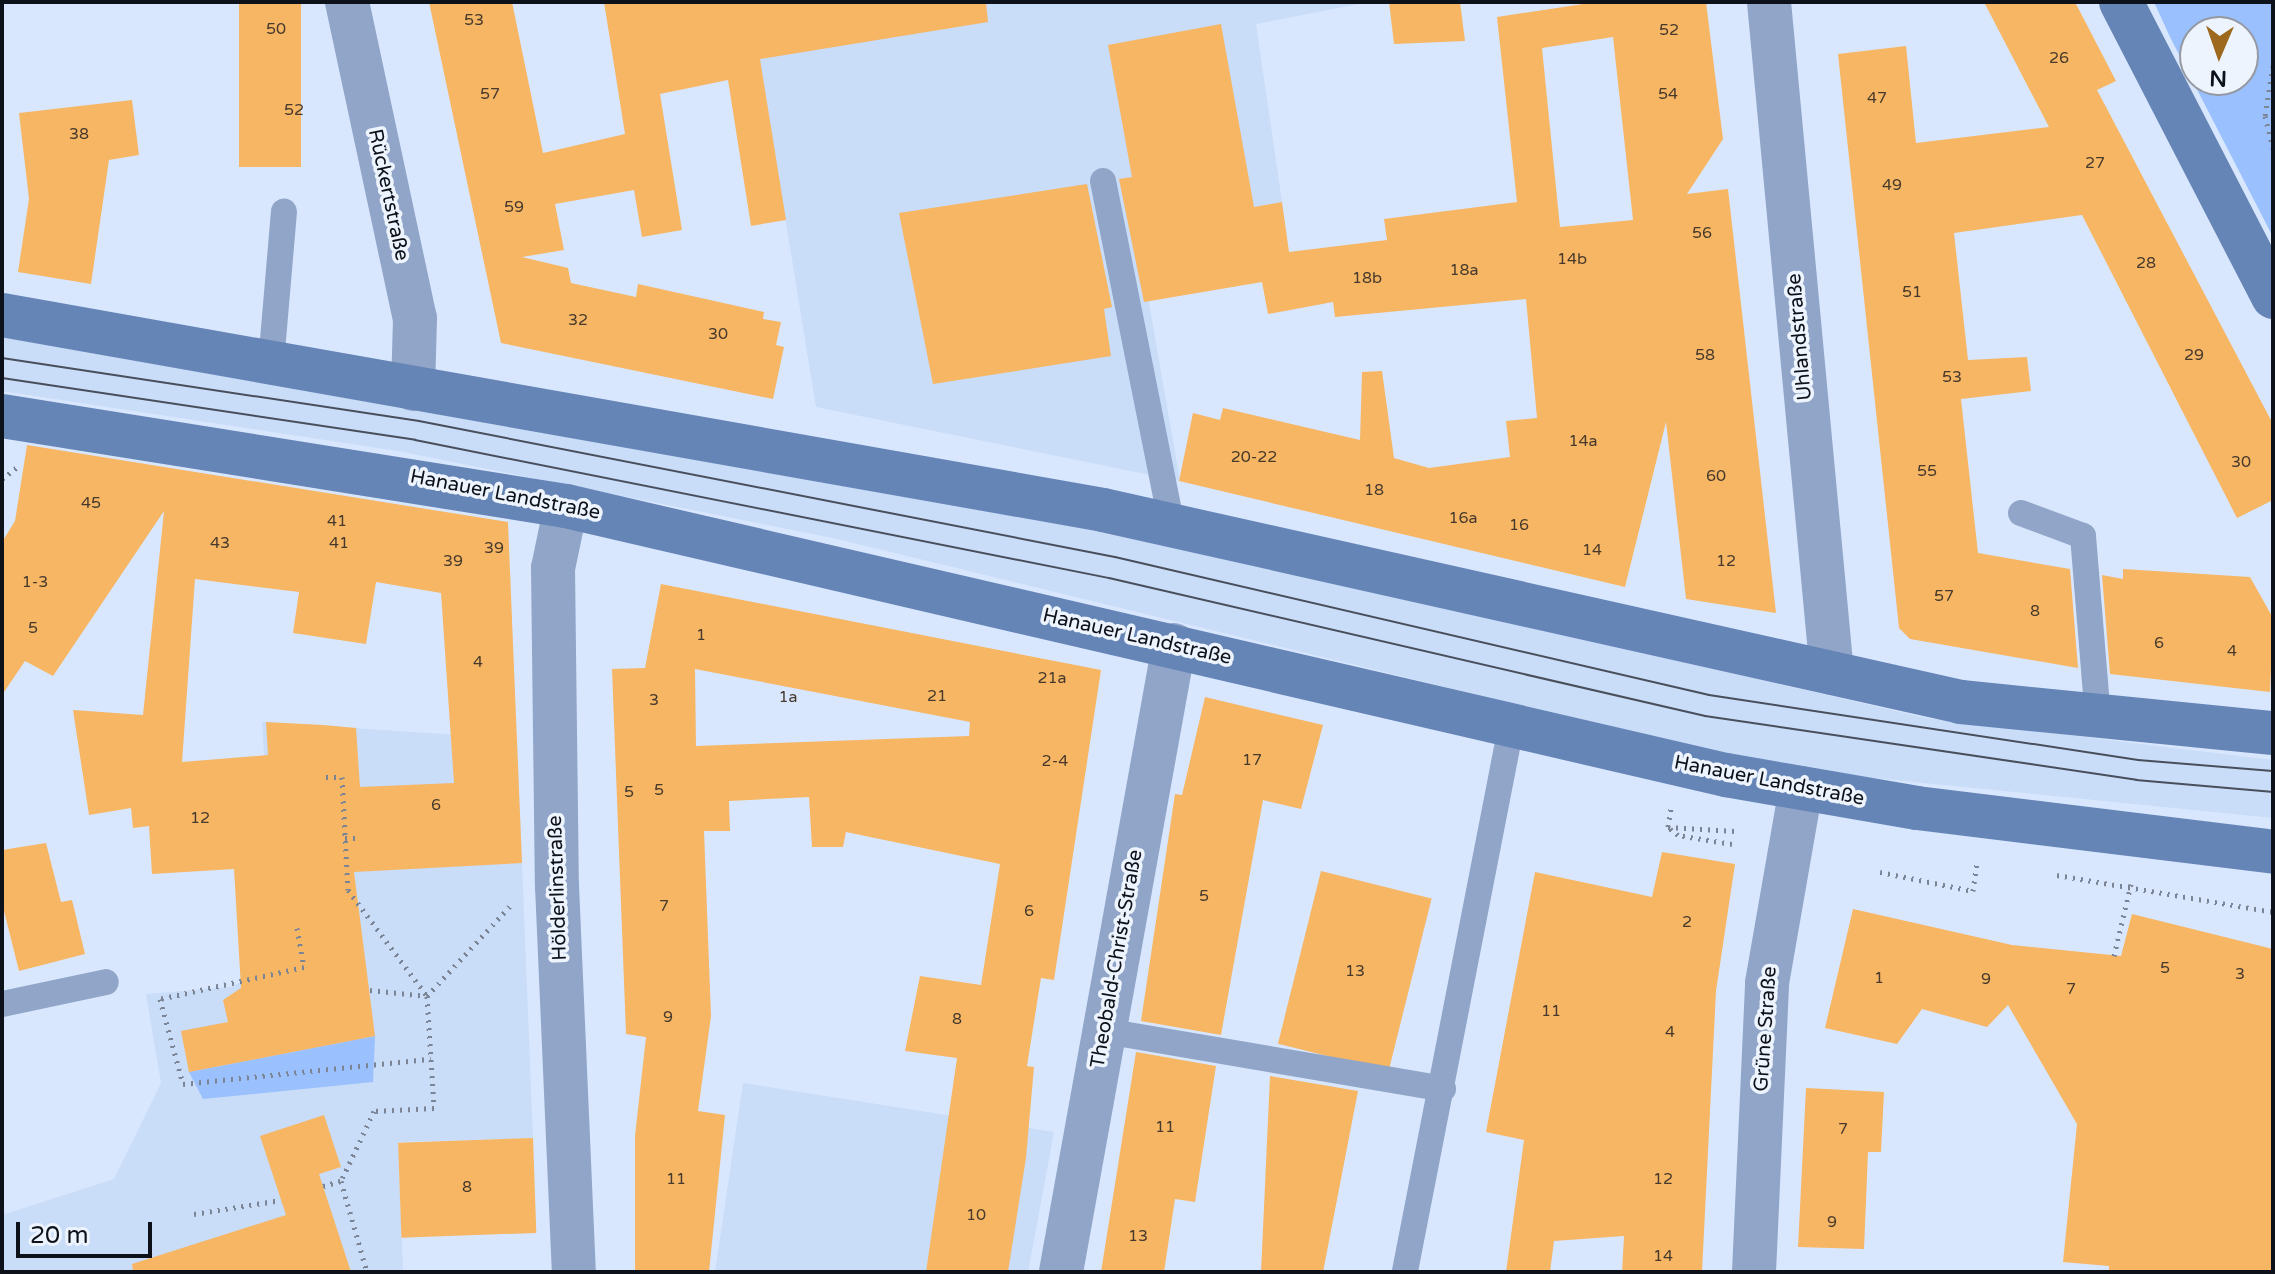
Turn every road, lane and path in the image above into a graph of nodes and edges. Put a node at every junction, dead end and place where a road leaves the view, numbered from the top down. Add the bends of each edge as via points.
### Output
1 (347, 2) edge
2 (1769, 2) edge
3 (2121, 2) edge
4 (2273, 66) edge
5 (2273, 149) edge
6 (1103, 181) dead end
7 (284, 212) dead end
8 (2273, 297) edge
9 (2, 315) edge
10 (271, 363) junction
11 (413, 389) junction
12 (6, 420) edge
13 (23, 463) dead end
14 (2, 479) edge
15 (566, 506) junction
16 (2021, 513) dead end
17 (1172, 525) junction
18 (1174, 645) junction
19 (1832, 673) junction
20 (2098, 720) junction
21 (1511, 727) junction
22 (2273, 733) edge
23 (326, 777) dead end
24 (1801, 788) junction
25 (1735, 831) dead end
26 (345, 838) junction
27 (355, 838) dead end
28 (1732, 844) dead end
29 (2273, 852) edge
30 (1993, 866) dead end
31 (1880, 872) dead end
32 (2039, 872) dead end
33 (2131, 884) junction
34 (557, 886) junction
35 (2273, 912) edge
36 (297, 928) dead end
37 (2114, 956) dead end
38 (106, 982) dead end
39 (370, 990) dead end
40 (427, 996) junction
41 (2, 1004) edge
42 (1105, 1031) junction
43 (431, 1059) junction
44 (1443, 1089) junction
45 (341, 1181) junction
46 (323, 1186) dead end
47 (281, 1200) dead end
48 (194, 1214) dead end
49 (1405, 1271) edge
50 (367, 1272) edge
51 (574, 1272) edge
52 (1061, 1272) edge
53 (1754, 1272) edge

1 - 11 street, Rückertstraße via 415,318
2 - 19 street, Uhlandstraße
3 - 8 main road
4 - 5 path via 2265,116
6 - 17 lane
7 - 10 lane
9 - 10 main road
10 - 11 main road
11 - 17 main road
12 - 15 main road, Hanauer Landstraße
13 - 14 path
15 - 18 main road, Hanauer Landstraße
15 - 34 street, Hölderlinstraße via 553,568
16 - 20 lane via 2083,536
17 - 19 main road
18 - 21 main road, Hanauer Landstraße
18 - 42 street, Theobald-Christ-Straße
19 - 20 main road via 1961,702
20 - 22 main road
21 - 24 main road, Hanauer Landstraße
21 - 44 lane
23 - 26 path via 342,777
24 - 29 main road, Hanauer Landstraße
24 - 53 street, Grüne Straße via 1767,983
25 - 28 path via 1668,827 1678,835
26 - 27 path
26 - 40 path via 348,890
30 - 31 path via 1977,864 1973,891
32 - 33 path
33 - 35 path
33 - 37 path
34 - 40 path via 526,888
34 - 51 street, Hölderlinstraße
36 - 43 path via 304,967 160,999 183,1084
38 - 41 lane
39 - 40 path
40 - 43 path
42 - 44 lane
42 - 52 street, Theobald-Christ-Straße
43 - 45 path via 434,1108 374,1111
44 - 49 lane
45 - 46 path
45 - 50 path
47 - 48 path

